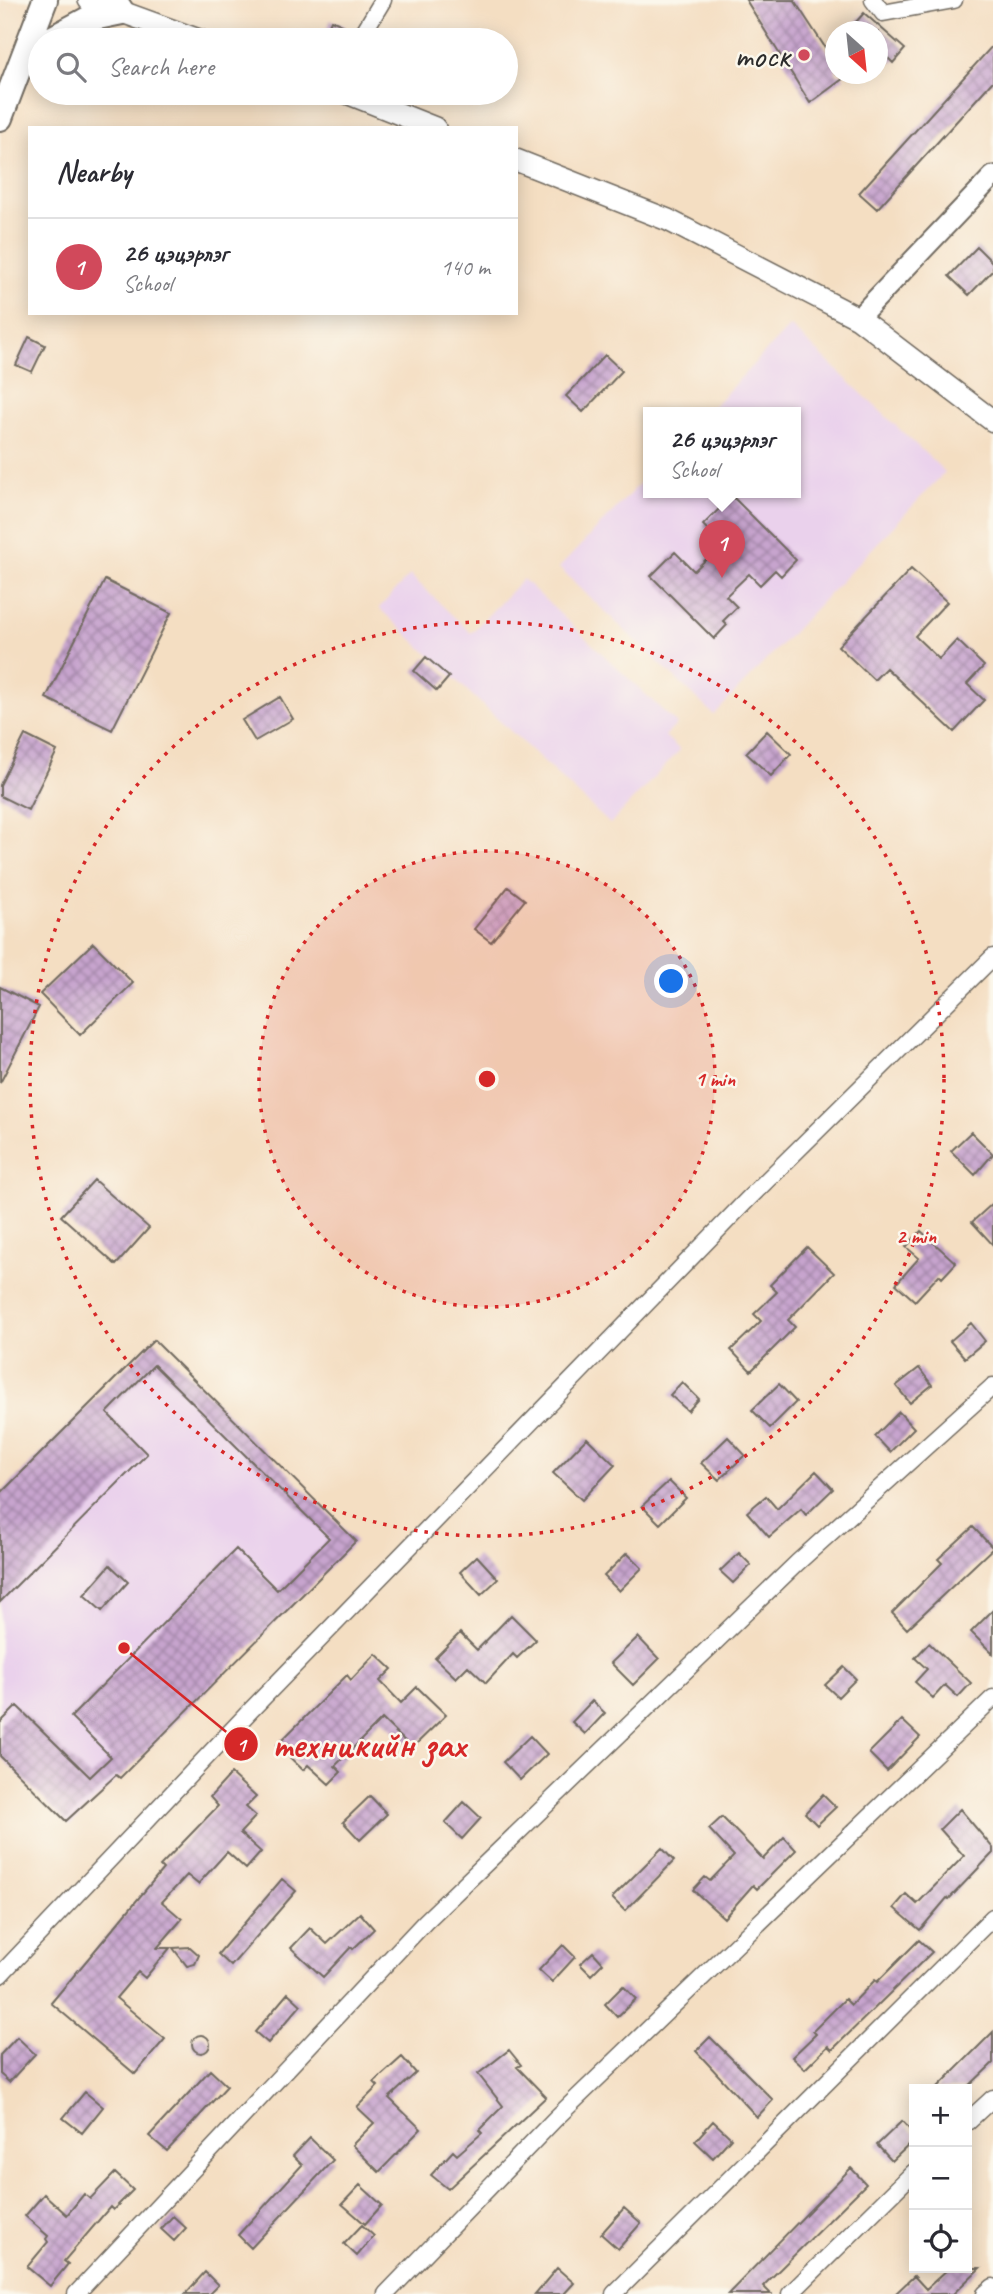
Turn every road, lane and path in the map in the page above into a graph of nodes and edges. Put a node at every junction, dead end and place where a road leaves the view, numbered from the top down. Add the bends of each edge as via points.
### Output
1 (45, 0) edge
2 (89, 0) edge
3 (383, 0) edge
4 (873, 0) edge
5 (954, 0) edge
6 (118, 6) edge
7 (34, 28) edge
8 (71, 28) edge
9 (170, 28) edge
10 (366, 28) edge
11 (28, 45) edge
12 (28, 61) edge
13 (377, 105) edge
14 (0, 118) edge
15 (430, 126) edge
16 (518, 161) edge
17 (993, 176) edge
18 (858, 318) junction
19 (993, 421) edge
20 (993, 957) edge
21 (993, 1386) edge
22 (993, 1698) edge
23 (993, 1917) edge
24 (0, 1975) edge
25 (993, 2098) edge
26 (972, 2117) edge
27 (909, 2177) edge
28 (993, 2287) edge
29 (76, 2294) edge
30 (386, 2294) edge
31 (614, 2294) edge
32 (789, 2294) edge
33 (985, 2294) edge

1 - 7 highway
2 - 6 main road
3 - 10 street
4 - 5 street via 883,13
6 - 8 highway
6 - 9 main road
11 - 14 highway
12 - 14 highway
13 - 15 main road
16 - 18 main road via 668,220
17 - 18 street
18 - 19 main road
20 - 24 street via 748,1199
21 - 29 street via 797,1563 425,1922
22 - 30 street via 555,2119
23 - 31 street
25 - 26 street
27 - 32 street
28 - 33 street

